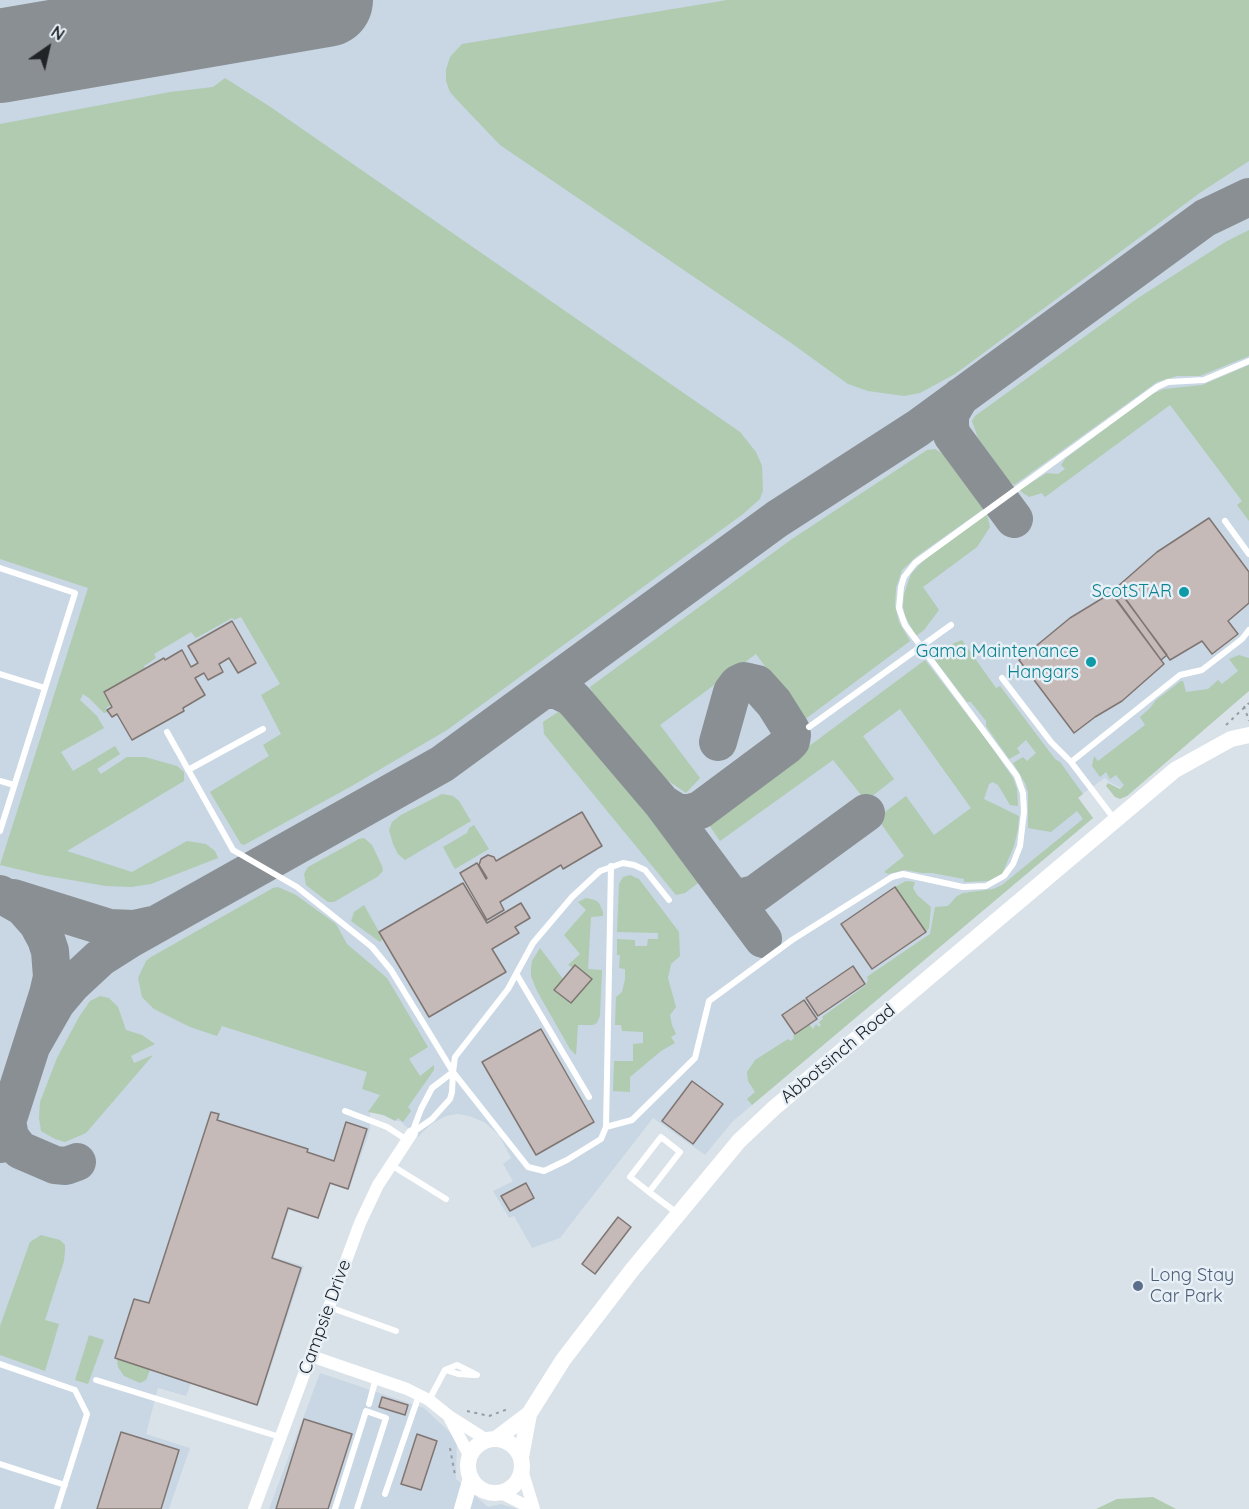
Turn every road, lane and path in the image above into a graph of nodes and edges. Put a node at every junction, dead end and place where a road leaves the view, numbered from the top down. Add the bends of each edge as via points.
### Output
1 (1249, 361) edge
2 (1225, 521) dead end
3 (1249, 554) edge
4 (0, 568) edge
5 (951, 625) dead end
6 (1249, 630) edge
7 (921, 648) junction
8 (0, 674) edge
9 (1002, 678) dead end
10 (45, 688) junction
11 (1244, 706) dead end
12 (1249, 722) edge
13 (809, 727) dead end
14 (262, 729) dead end
15 (167, 732) dead end
16 (1249, 735) edge
17 (1071, 762) junction
18 (188, 770) junction
19 (0, 781) edge
20 (14, 785) junction
21 (1115, 820) junction
22 (0, 831) edge
23 (611, 866) junction
24 (669, 900) dead end
25 (517, 975) junction
26 (453, 1072) junction
27 (589, 1097) dead end
28 (345, 1111) dead end
29 (606, 1127) junction
30 (409, 1136) junction
31 (390, 1165) junction
32 (649, 1192) junction
33 (446, 1199) dead end
34 (678, 1214) junction
35 (329, 1307) junction
36 (396, 1331) dead end
37 (311, 1356) junction
38 (0, 1364) edge
39 (445, 1370) dead end
40 (376, 1378) junction
41 (96, 1380) dead end
42 (424, 1397) junction
43 (369, 1404) dead end
44 (529, 1414) junction
45 (448, 1416) junction
46 (281, 1437) junction
47 (492, 1439) junction
48 (470, 1457) junction
49 (0, 1464) edge
50 (521, 1464) junction
51 (471, 1478) junction
52 (65, 1485) junction
53 (496, 1492) junction
54 (385, 1494) dead end
55 (57, 1509) edge
56 (254, 1509) edge
57 (334, 1509) edge
58 (357, 1509) edge
59 (464, 1509) edge
60 (534, 1509) edge

1 - 7 lane via 1204,380 1168,382 1157,387 915,563 904,577 899,608
2 - 3 lane
4 - 10 lane via 75,593
5 - 7 lane
6 - 17 lane via 1202,670 1180,675
7 - 13 lane
7 - 29 lane via 1017,776 1024,812 1020,846 1013,864 1004,876 986,886 963,887 903,874 792,940 709,1000 695,1058 687,1068 632,1120
8 - 10 lane
9 - 17 lane
10 - 20 lane
11 - 12 path
14 - 18 lane
15 - 18 lane
16 - 21 street, Abbotsinch Road via 1231,739 1175,770
17 - 21 lane
18 - 26 lane via 233,850 297,887 372,947 391,970
19 - 20 lane
20 - 22 lane
21 - 34 street, Abbotsinch Road via 774,1108 739,1141
23 - 24 lane via 623,863 645,870
23 - 25 lane via 572,897 533,943
23 - 29 lane
25 - 26 lane via 455,1057
25 - 27 lane
26 - 29 lane via 528,1167 544,1171 567,1160 600,1139
26 - 30 lane via 432,1088
26 - 30 lane via 450,1099
28 - 30 lane
30 - 31 street, Campsie Drive
31 - 33 lane
31 - 35 street, Campsie Drive via 360,1223
32 - 32 lane via 630,1177 661,1137 680,1152
32 - 34 lane
34 - 44 street, Abbotsinch Road via 563,1360
35 - 36 lane
35 - 37 street, Campsie Drive
37 - 40 street
37 - 46 street, Campsie Drive
38 - 52 lane via 75,1390 87,1414
39 - 42 lane
40 - 42 street
40 - 43 lane
41 - 46 lane
42 - 45 street
42 - 54 lane
44 - 47 street, Abbotsinch Road
44 - 50 street, Abbotsinch Road
45 - 47 street
45 - 48 street
46 - 56 street, Campsie Drive
47 - 48 street via 476,1446
47 - 50 street via 512,1444
48 - 51 street
49 - 52 lane
50 - 53 street via 516,1482
50 - 60 street
51 - 53 street via 480,1487
51 - 59 street
52 - 55 lane
53 - 59 street
53 - 60 street
57 - 58 lane via 366,1411 386,1418

